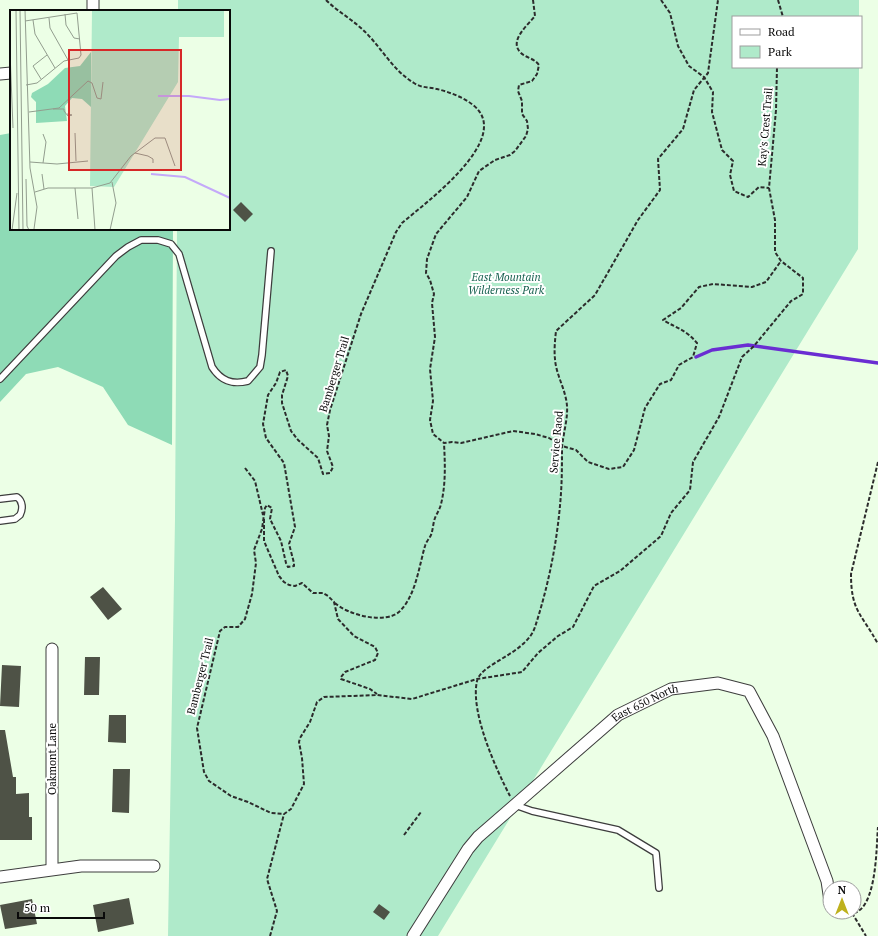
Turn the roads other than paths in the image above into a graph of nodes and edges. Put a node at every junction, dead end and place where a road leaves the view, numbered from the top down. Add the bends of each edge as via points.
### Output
1 (92, 0) edge
2 (93, 10) edge
3 (10, 73) edge
4 (0, 74) edge
5 (271, 251) dead end
6 (0, 379) edge
7 (0, 499) edge
8 (0, 521) edge
9 (52, 649) dead end
10 (515, 805) junction
11 (154, 866) dead end
12 (52, 868) junction
13 (0, 877) edge
14 (827, 880) edge
15 (659, 888) dead end
16 (413, 936) edge

1 - 2 street
3 - 4 street
5 - 6 lane via 262,356 260,367 248,381 233,382 217,375 212,367 179,254 171,244 152,239 141,240 116,256
7 - 8 lane via 21,499 22,510 14,519
9 - 12 street, Oakmont Lane
10 - 14 street, East 650 North via 618,715 671,689 718,683 749,691 773,736
10 - 15 lane via 618,830 656,853
10 - 16 street, East 650 North via 472,843
11 - 12 street
12 - 13 street

